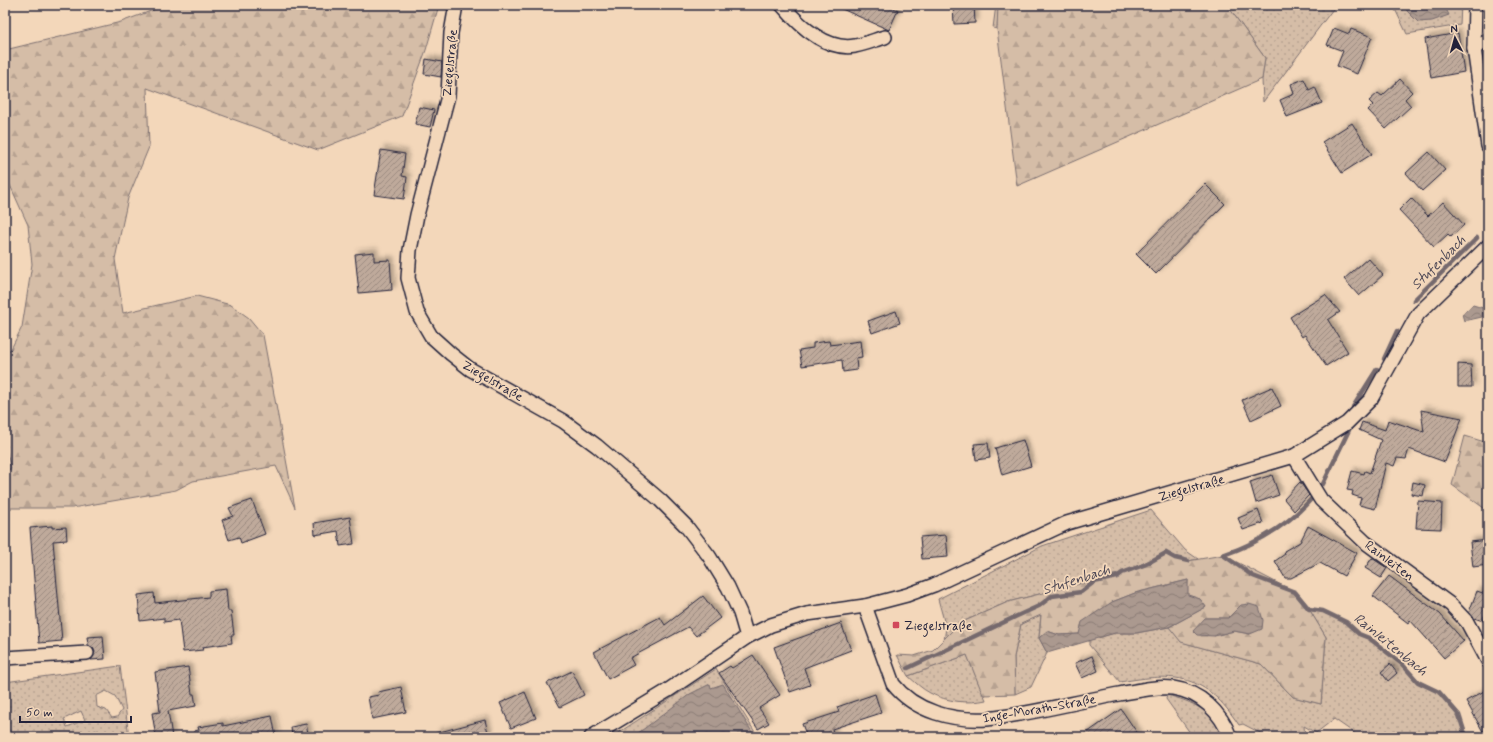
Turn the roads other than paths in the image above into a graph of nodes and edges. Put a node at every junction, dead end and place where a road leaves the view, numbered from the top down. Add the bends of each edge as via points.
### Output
1 (456, 5) edge
2 (782, 5) edge
3 (1475, 5) edge
4 (885, 37) dead end
5 (1488, 41) edge
6 (1474, 48) junction
7 (1488, 146) edge
8 (1488, 246) edge
9 (1294, 456) junction
10 (865, 606) junction
11 (747, 637) junction
12 (87, 653) dead end
13 (5, 658) edge
14 (1488, 661) edge
15 (591, 737) edge
16 (1230, 737) edge

1 - 11 street, Ziegelstraße via 451,33 448,96 410,250 408,278 417,312 431,336 470,369 563,421 597,446 660,500 686,526 709,556 728,587
2 - 4 street via 792,17 831,44 853,46
3 - 6 street
5 - 6 street
6 - 7 street
8 - 9 street, Ziegelstraße via 1418,314 1372,399 1347,423
9 - 10 street, Ziegelstraße via 1068,523 934,585
9 - 14 street, Rainleiten via 1321,500 1365,542 1451,605 1466,622
10 - 11 street, Ziegelstraße via 807,614 771,625
10 - 16 street, Inge-Morath-Straße via 893,684 915,703 931,711 970,720 987,719 1140,690 1174,688 1188,692 1210,706 1221,717
11 - 15 street, Ziegelstraße via 667,691
12 - 13 street

